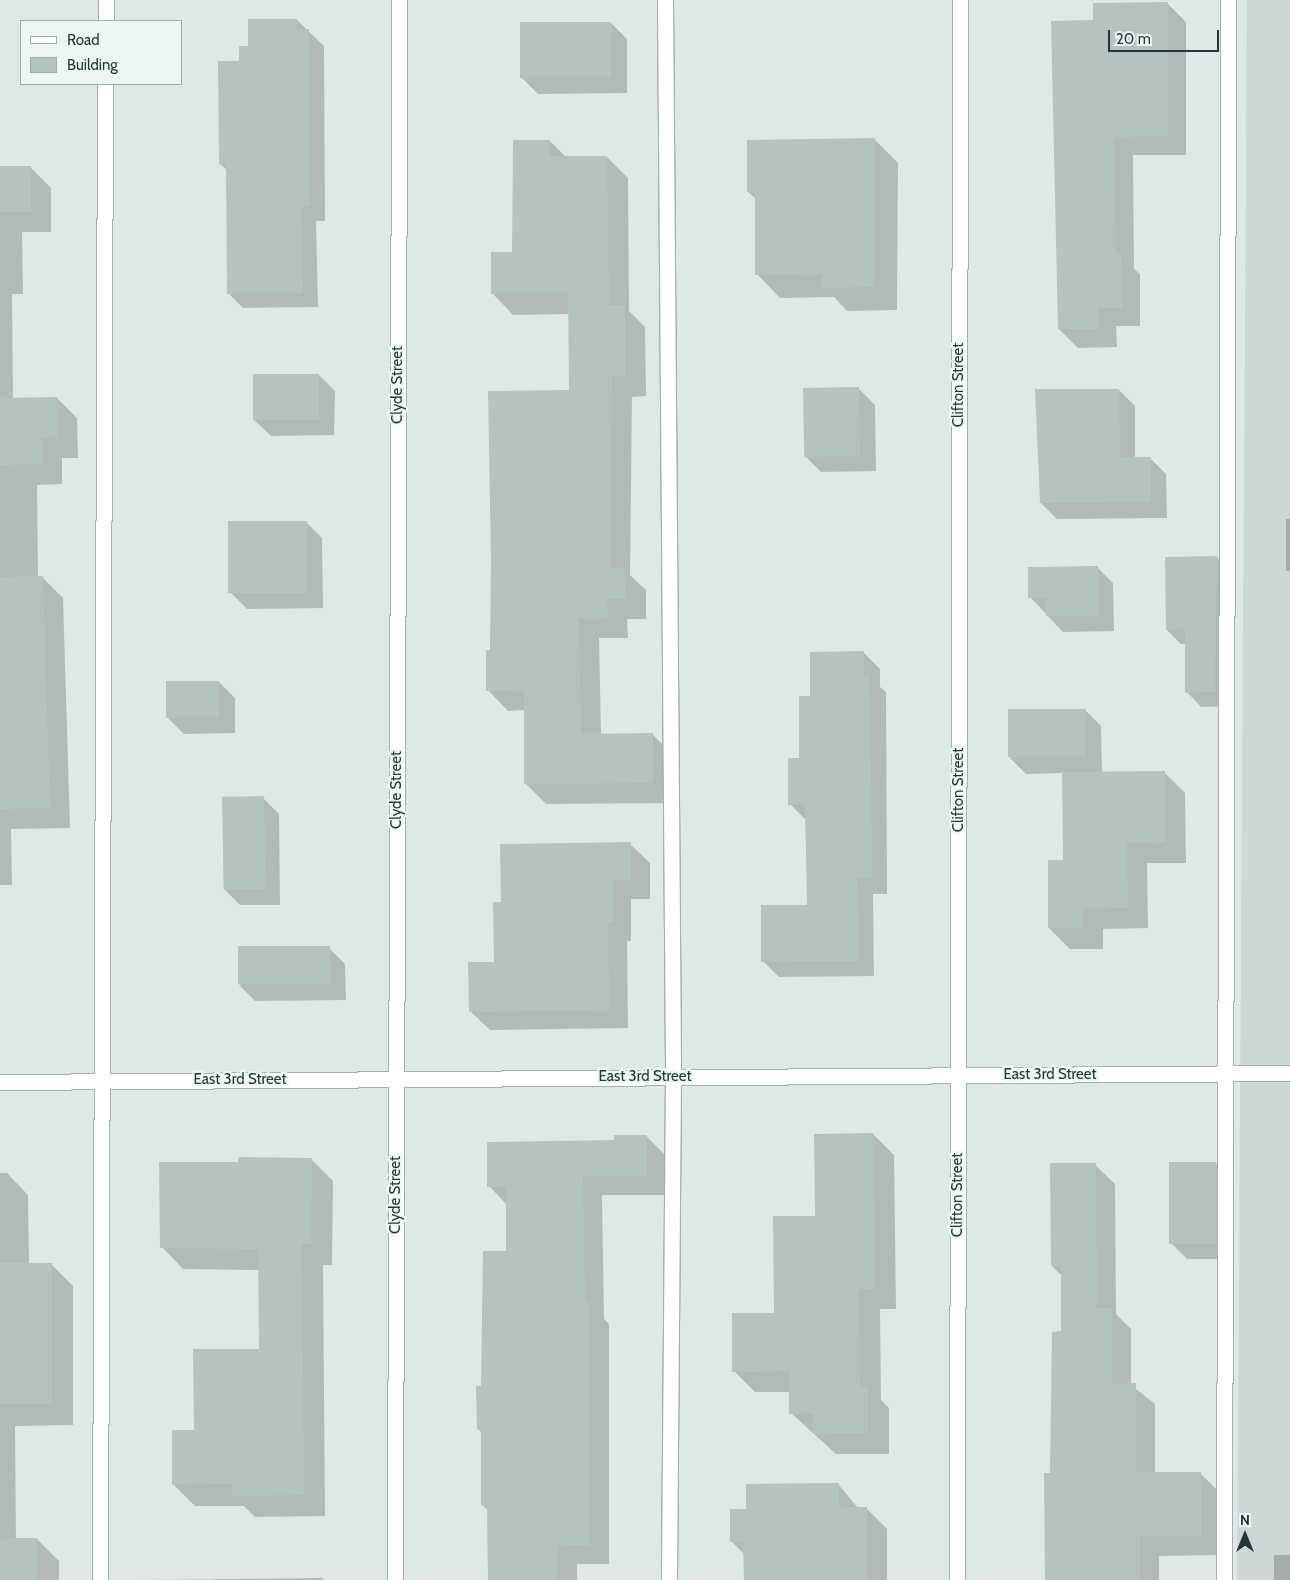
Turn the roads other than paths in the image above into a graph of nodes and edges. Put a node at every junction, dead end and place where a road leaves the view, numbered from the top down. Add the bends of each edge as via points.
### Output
1 (106, 0) edge
2 (399, 0) edge
3 (665, 0) edge
4 (960, 0) edge
5 (1228, 0) edge
6 (106, 20) edge
7 (105, 85) edge
8 (1290, 1073) edge
9 (1228, 1074) junction
10 (958, 1075) junction
11 (673, 1077) junction
12 (396, 1079) junction
13 (0, 1082) edge
14 (100, 1082) junction
15 (100, 1580) edge
16 (395, 1580) edge
17 (669, 1580) edge
18 (956, 1580) edge
19 (1224, 1580) edge

1 - 6 street
2 - 12 street, Clyde Street
3 - 11 street
4 - 10 street, Clifton Street
5 - 9 street
7 - 14 street
8 - 9 street, East 3rd Street
9 - 10 street, East 3rd Street
9 - 19 street
10 - 11 street, East 3rd Street
10 - 18 street, Clifton Street
11 - 12 street, East 3rd Street
11 - 17 street
12 - 14 street, East 3rd Street
12 - 16 street, Clyde Street
13 - 14 street, East 3rd Street
14 - 15 street

